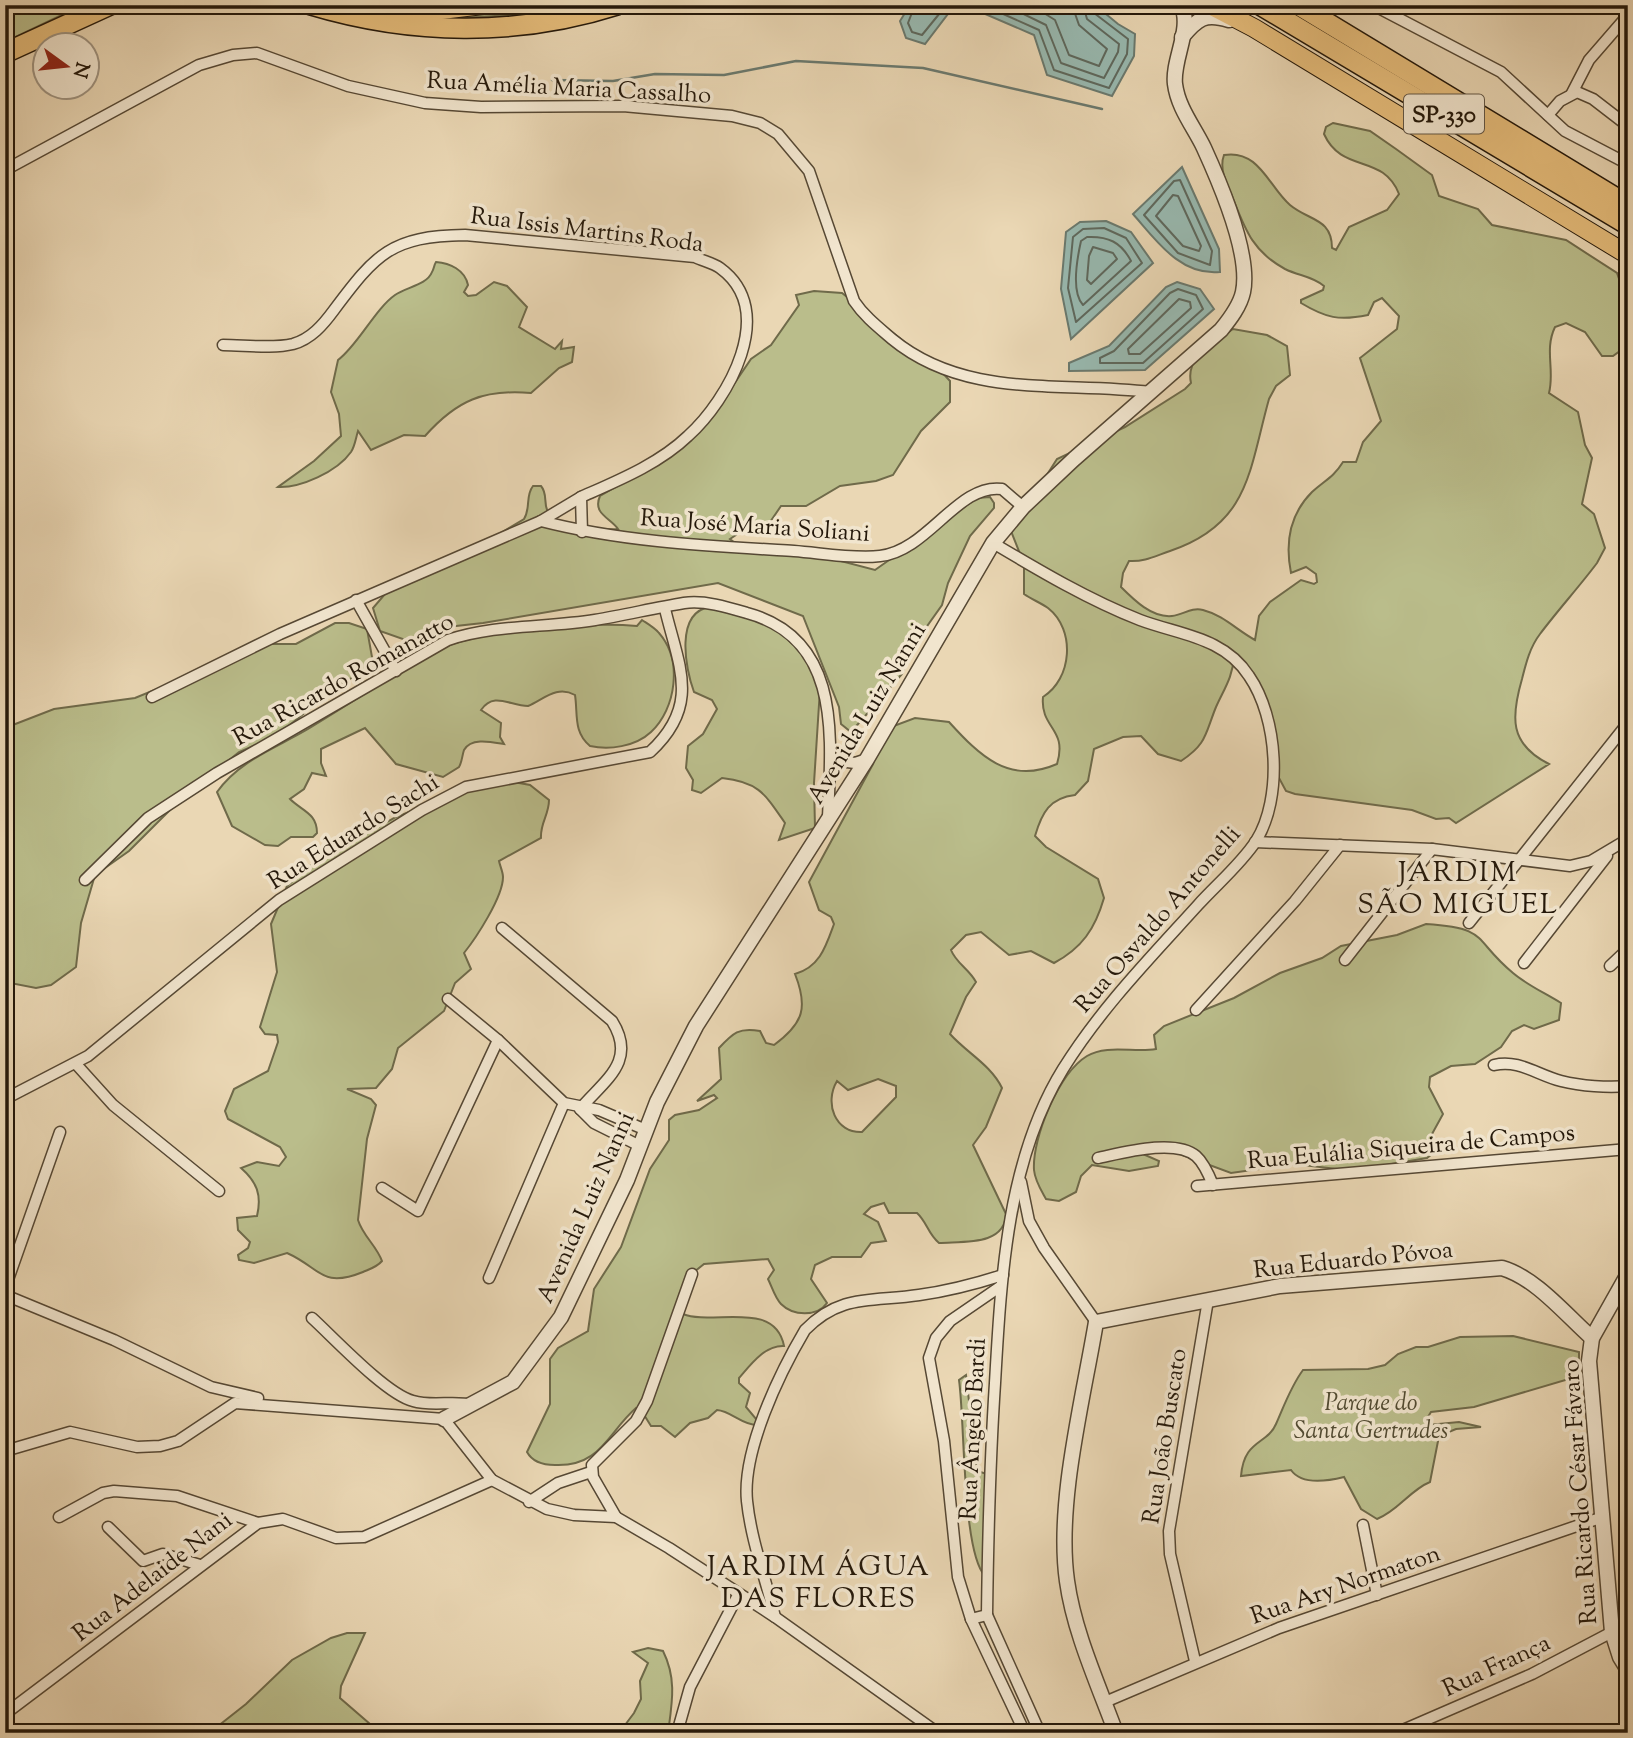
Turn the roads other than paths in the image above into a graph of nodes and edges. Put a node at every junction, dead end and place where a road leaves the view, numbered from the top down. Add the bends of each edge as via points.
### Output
1 (110, 5) edge
2 (311, 5) edge
3 (371, 5) edge
4 (483, 5) edge
5 (617, 5) edge
6 (1181, 5) edge
7 (1210, 5) edge
8 (1260, 5) edge
9 (1298, 5) edge
10 (1373, 5) edge
11 (1391, 10) edge
12 (1628, 15) edge
13 (1254, 28) junction
14 (1181, 38) junction
15 (5, 53) edge
16 (1572, 93) junction
17 (1548, 115) junction
18 (1628, 126) edge
19 (1628, 164) edge
20 (5, 170) edge
21 (1628, 205) edge
22 (1628, 225) edge
23 (1628, 255) edge
24 (223, 345) dead end
25 (1150, 392) junction
26 (581, 497) junction
27 (1023, 507) junction
28 (541, 521) junction
29 (582, 532) junction
30 (993, 543) junction
31 (356, 600) junction
32 (665, 609) junction
33 (396, 671) junction
34 (152, 697) dead end
35 (1627, 724) edge
36 (867, 759) junction
37 (831, 760) junction
38 (830, 780) junction
39 (849, 788) junction
40 (828, 821) junction
41 (1628, 839) edge
42 (1255, 842) junction
43 (1340, 845) junction
44 (1432, 849) junction
45 (1611, 851) junction
46 (1520, 859) junction
47 (85, 880) dead end
48 (1469, 923) dead end
49 (502, 928) dead end
50 (1628, 949) edge
51 (1345, 960) dead end
52 (1524, 963) dead end
53 (1610, 966) dead end
54 (449, 999) dead end
55 (1196, 1010) dead end
56 (498, 1040) junction
57 (76, 1064) junction
58 (1493, 1065) dead end
59 (1628, 1086) edge
60 (5, 1099) edge
61 (565, 1103) junction
62 (580, 1109) junction
63 (646, 1130) junction
64 (60, 1132) dead end
65 (640, 1146) junction
66 (1628, 1149) edge
67 (1098, 1158) dead end
68 (1021, 1179) junction
69 (1213, 1185) junction
70 (1197, 1186) dead end
71 (382, 1188) dead end
72 (219, 1191) dead end
73 (1029, 1221) junction
74 (1007, 1229) junction
75 (692, 1274) dead end
76 (1628, 1274) edge
77 (489, 1278) dead end
78 (1002, 1281) junction
79 (5, 1287) edge
80 (5, 1295) edge
81 (1208, 1300) junction
82 (312, 1318) dead end
83 (1096, 1322) junction
84 (1592, 1338) junction
85 (275, 1405) junction
86 (473, 1405) junction
87 (444, 1419) junction
88 (5, 1451) edge
89 (591, 1472) junction
90 (492, 1480) junction
91 (529, 1502) junction
92 (59, 1517) dead end
93 (615, 1517) junction
94 (1603, 1517) junction
95 (258, 1523) junction
96 (1363, 1525) dead end
97 (108, 1527) dead end
98 (200, 1565) junction
99 (738, 1595) junction
100 (1377, 1595) junction
101 (987, 1615) junction
102 (775, 1617) junction
103 (971, 1619) junction
104 (1612, 1632) junction
105 (1195, 1661) junction
106 (1628, 1670) edge
107 (1105, 1702) junction
108 (5, 1714) edge
109 (677, 1733) edge
110 (938, 1733) edge
111 (1026, 1733) edge
112 (1040, 1733) edge
113 (1116, 1733) edge
114 (1396, 1733) edge

1 - 15 highway
2 - 5 highway via 403,26 459,29 539,23
3 - 4 highway via 441,10
6 - 14 street, Avenida Luiz Nanni via 1185,21
7 - 13 highway
8 - 22 highway, SP-330
9 - 21 highway, SP-330
10 - 11 street
11 - 17 street via 1501,72
12 - 16 street via 1589,60
13 - 14 street via 1206,15
13 - 23 highway
14 - 25 street, Avenida Luiz Nanni via 1175,85 1237,239 1243,294 1222,330
16 - 17 street
16 - 18 street via 1593,99
17 - 19 street via 1586,144
20 - 25 street, Rua Amélia Maria Cassalho via 200,65 257,52 348,86 425,103 623,106 732,116 778,134 801,158 854,301 904,349 936,368 965,377 1041,388
24 - 26 street, Rua Issis Martins Roda via 292,344 308,337 385,252 433,235 695,257 720,268 743,299 748,318 738,362 720,396 704,419 673,448
25 - 27 street, Avenida Luiz Nanni
26 - 28 street
26 - 29 street
27 - 29 street, Rua José Maria Soliani via 1002,489 980,490 914,544 879,556
27 - 30 street, Avenida Luiz Nanni
28 - 29 street, Rua José Maria Soliani
28 - 31 street
30 - 36 street, Avenida Luiz Nanni
30 - 42 street, Rua Osvaldo Antonelli via 1055,580 1140,620 1207,640 1233,657 1249,675 1268,723 1274,777 1273,798
31 - 33 street
31 - 34 street
32 - 33 street, Rua Ricardo Romanatto via 560,625 474,631 448,640
32 - 37 street, Rua Ricardo Romanatto via 685,603 717,605 785,628 808,650 822,680
32 - 57 street, Rua Eduardo Sachi via 683,673 684,694 676,719 650,752 466,787 422,810 279,900
33 - 47 street, Rua Ricardo Romanatto via 217,773 148,818
35 - 46 street
36 - 37 street via 855,763
36 - 39 street, Avenida Luiz Nanni
37 - 38 street, Rua Ricardo Romanatto
38 - 39 street
38 - 40 street, Rua Ricardo Romanatto
39 - 40 street, Avenida Luiz Nanni
40 - 63 street, Avenida Luiz Nanni via 696,1026
41 - 45 street
42 - 43 street
42 - 68 street, Rua Osvaldo Antonelli via 1101,1011 1041,1106
43 - 44 street
43 - 55 street
44 - 46 street
44 - 51 street
45 - 46 street via 1570,866
45 - 52 street
46 - 48 street
49 - 62 street via 612,1021 623,1038 621,1061
50 - 53 street
54 - 56 street
56 - 61 street
56 - 71 street via 418,1211
57 - 60 street, Rua Eduardo Sachi
57 - 72 street via 113,1105
58 - 59 street via 1513,1062 1577,1084
61 - 62 street
61 - 77 street
62 - 63 street via 599,1110
62 - 65 street via 594,1123
63 - 65 street, Avenida Luiz Nanni
64 - 79 street
65 - 86 street, Avenida Luiz Nanni via 561,1317 520,1376
66 - 69 street, Rua Eulália Siqueira de Campos
67 - 69 street via 1145,1147 1182,1150 1194,1153
68 - 73 street
68 - 74 street, Rua Ângelo Bardi
69 - 70 street, Rua Eulália Siqueira de Campos
73 - 74 street
73 - 83 street
74 - 78 street, Rua Ângelo Bardi
75 - 89 street via 647,1401 636,1421 597,1458
76 - 84 street, Rua Ricardo César Fávaro
78 - 101 street, Rua Ângelo Bardi via 988,1503
78 - 102 street via 842,1304 805,1330 747,1465 747,1502
78 - 103 street via 950,1321 936,1338 929,1358 958,1577
80 - 85 street via 211,1387
81 - 83 street, Rua Eduardo Póvoa
81 - 84 street, Rua Eduardo Póvoa via 1280,1286 1502,1268 1531,1283
81 - 105 street, Rua João Buscato via 1169,1531 1170,1554
82 - 86 street via 405,1398
83 - 107 street via 1073,1456 1065,1549 1071,1602
84 - 94 street, Rua Ricardo César Fávaro via 1589,1361
85 - 87 street
85 - 88 street via 235,1403 178,1441 147,1448 70,1432
86 - 87 street, Avenida Luiz Nanni
87 - 90 street
89 - 91 street via 558,1483
89 - 93 street
90 - 91 street
90 - 95 street, Rua Adelaide Nani via 364,1537 320,1535 283,1519
91 - 93 street via 574,1515
92 - 95 street via 103,1493 114,1492 177,1496
93 - 99 street
94 - 100 street, Rua Ary Normaton
94 - 104 street, Rua Ricardo César Fávaro
95 - 98 street, Rua Adelaide Nani
96 - 100 street
97 - 98 street via 143,1561 163,1554
98 - 108 street, Rua Adelaide Nani
99 - 102 street
99 - 109 street via 690,1688
100 - 105 street, Rua Ary Normaton
101 - 103 street
101 - 112 street
102 - 110 street
103 - 111 street
104 - 106 street, Rua Ricardo César Fávaro
104 - 114 street, Rua França via 1532,1674
105 - 107 street, Rua Ary Normaton
107 - 113 street

